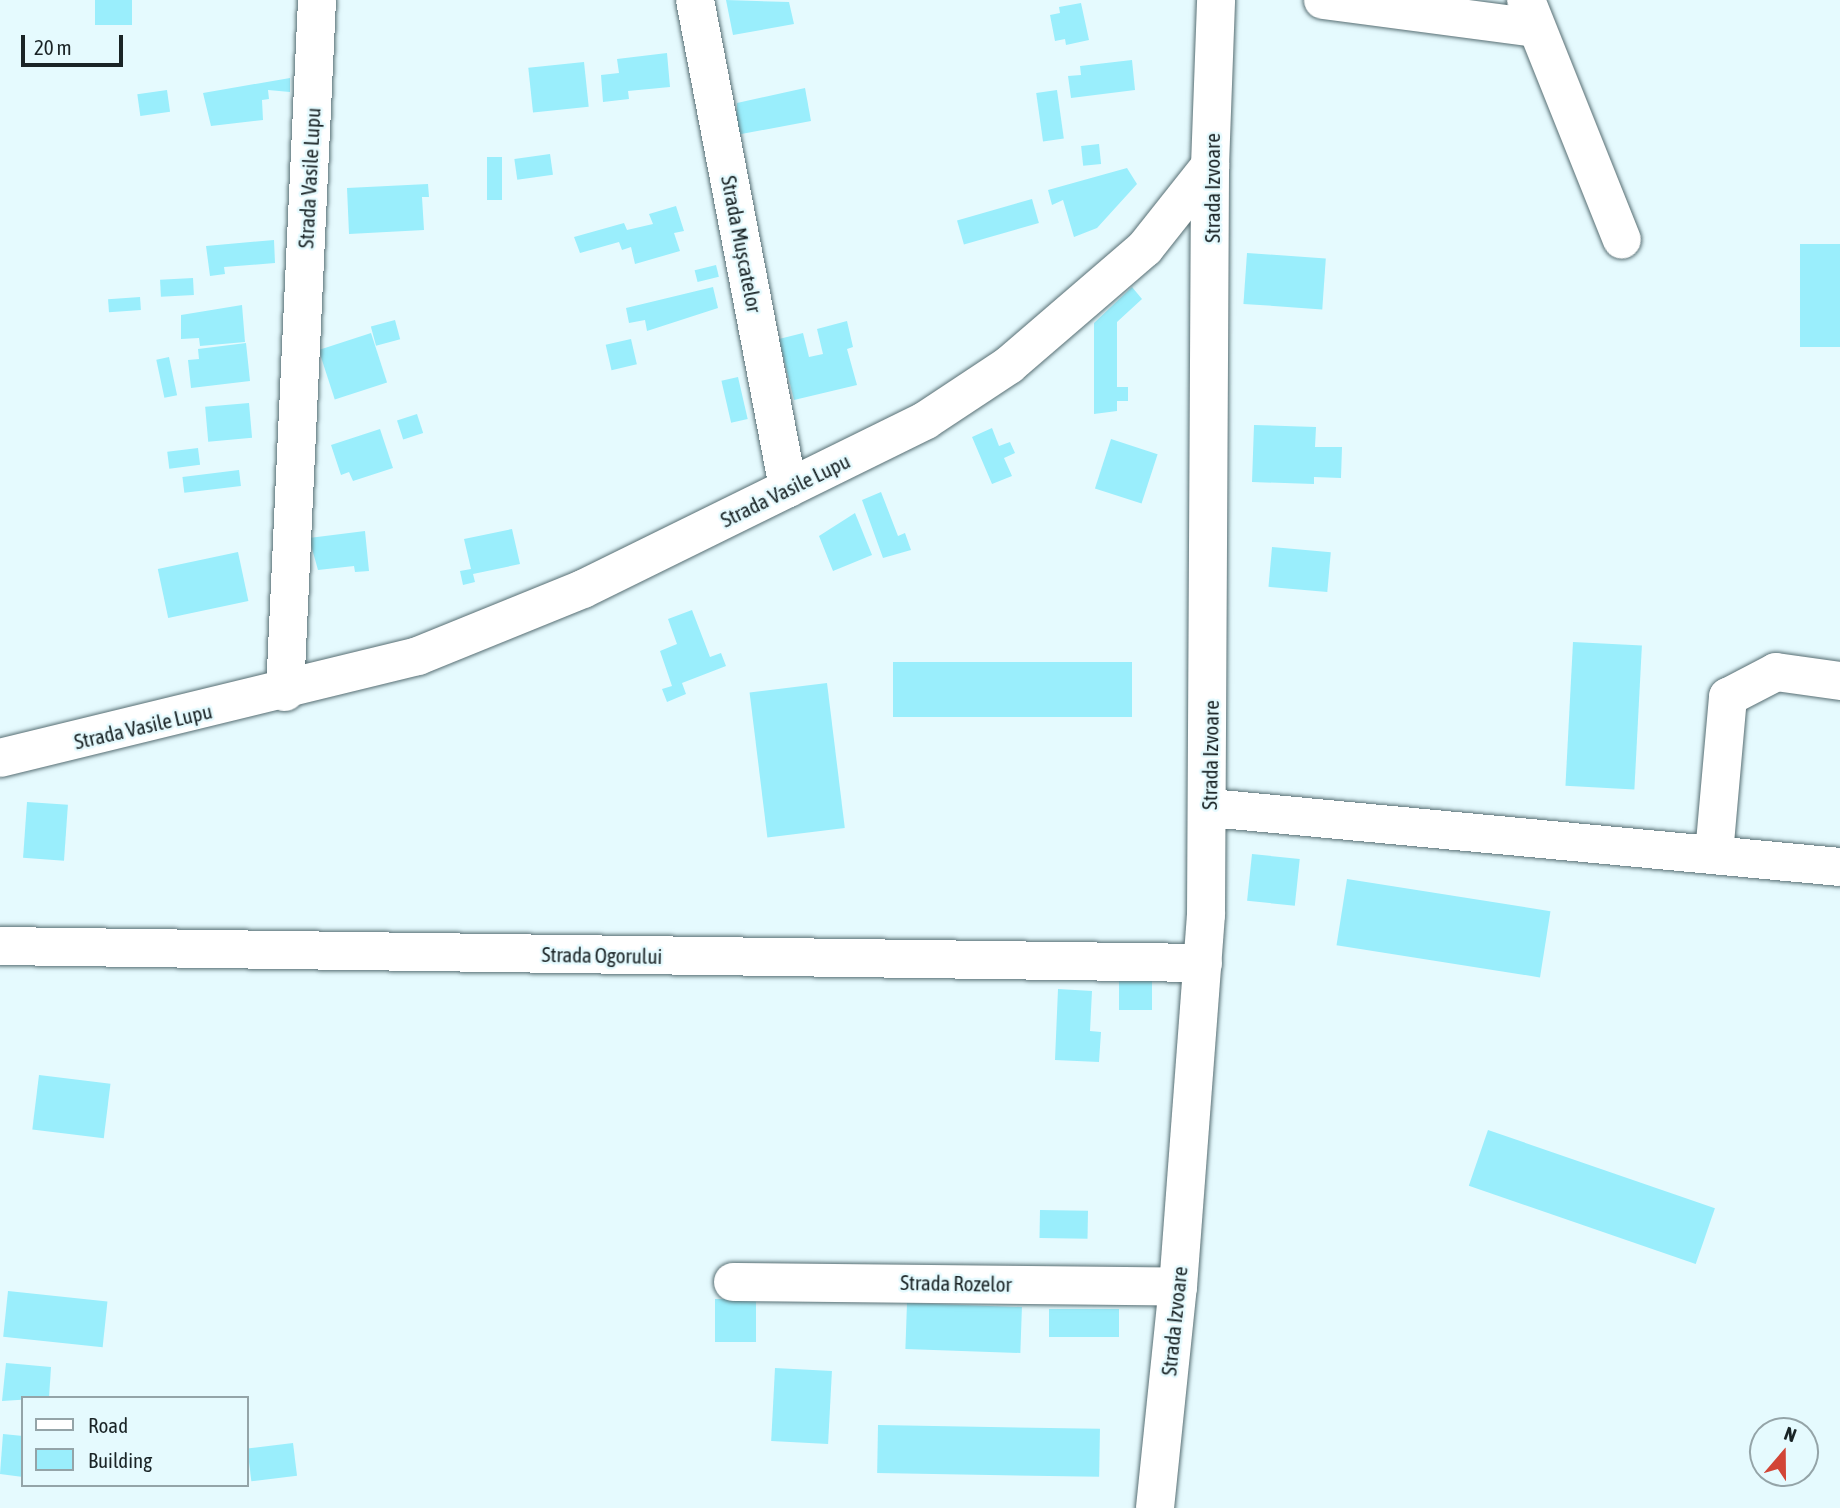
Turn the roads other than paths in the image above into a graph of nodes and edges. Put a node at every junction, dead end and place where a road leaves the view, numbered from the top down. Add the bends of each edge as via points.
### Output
1 (317, 0) edge
2 (695, 0) edge
3 (1216, 0) edge
4 (1323, 0) edge
5 (1531, 14) edge
6 (1210, 166) junction
7 (1622, 240) dead end
8 (788, 488) junction
9 (1840, 681) edge
10 (285, 692) junction
11 (0, 758) edge
12 (1210, 808) junction
13 (1714, 854) junction
14 (1840, 867) edge
15 (0, 946) edge
16 (1203, 963) junction
17 (733, 1282) dead end
18 (1178, 1287) junction
19 (1155, 1508) edge

1 - 10 street, Strada Vasile Lupu
2 - 8 street, Strada Mușcatelor
3 - 6 street, Strada Izvoare
4 - 5 street
5 - 7 street
6 - 8 street, Strada Vasile Lupu via 1145,248 1009,365 926,420
6 - 12 street, Strada Izvoare
8 - 10 street, Strada Vasile Lupu via 583,589 418,656
9 - 13 street via 1776,672 1728,697
10 - 11 street, Strada Vasile Lupu
12 - 13 street
12 - 16 street, Strada Izvoare
13 - 14 street
15 - 16 street, Strada Ogorului
16 - 18 street, Strada Izvoare
17 - 18 street, Strada Rozelor
18 - 19 street, Strada Izvoare

